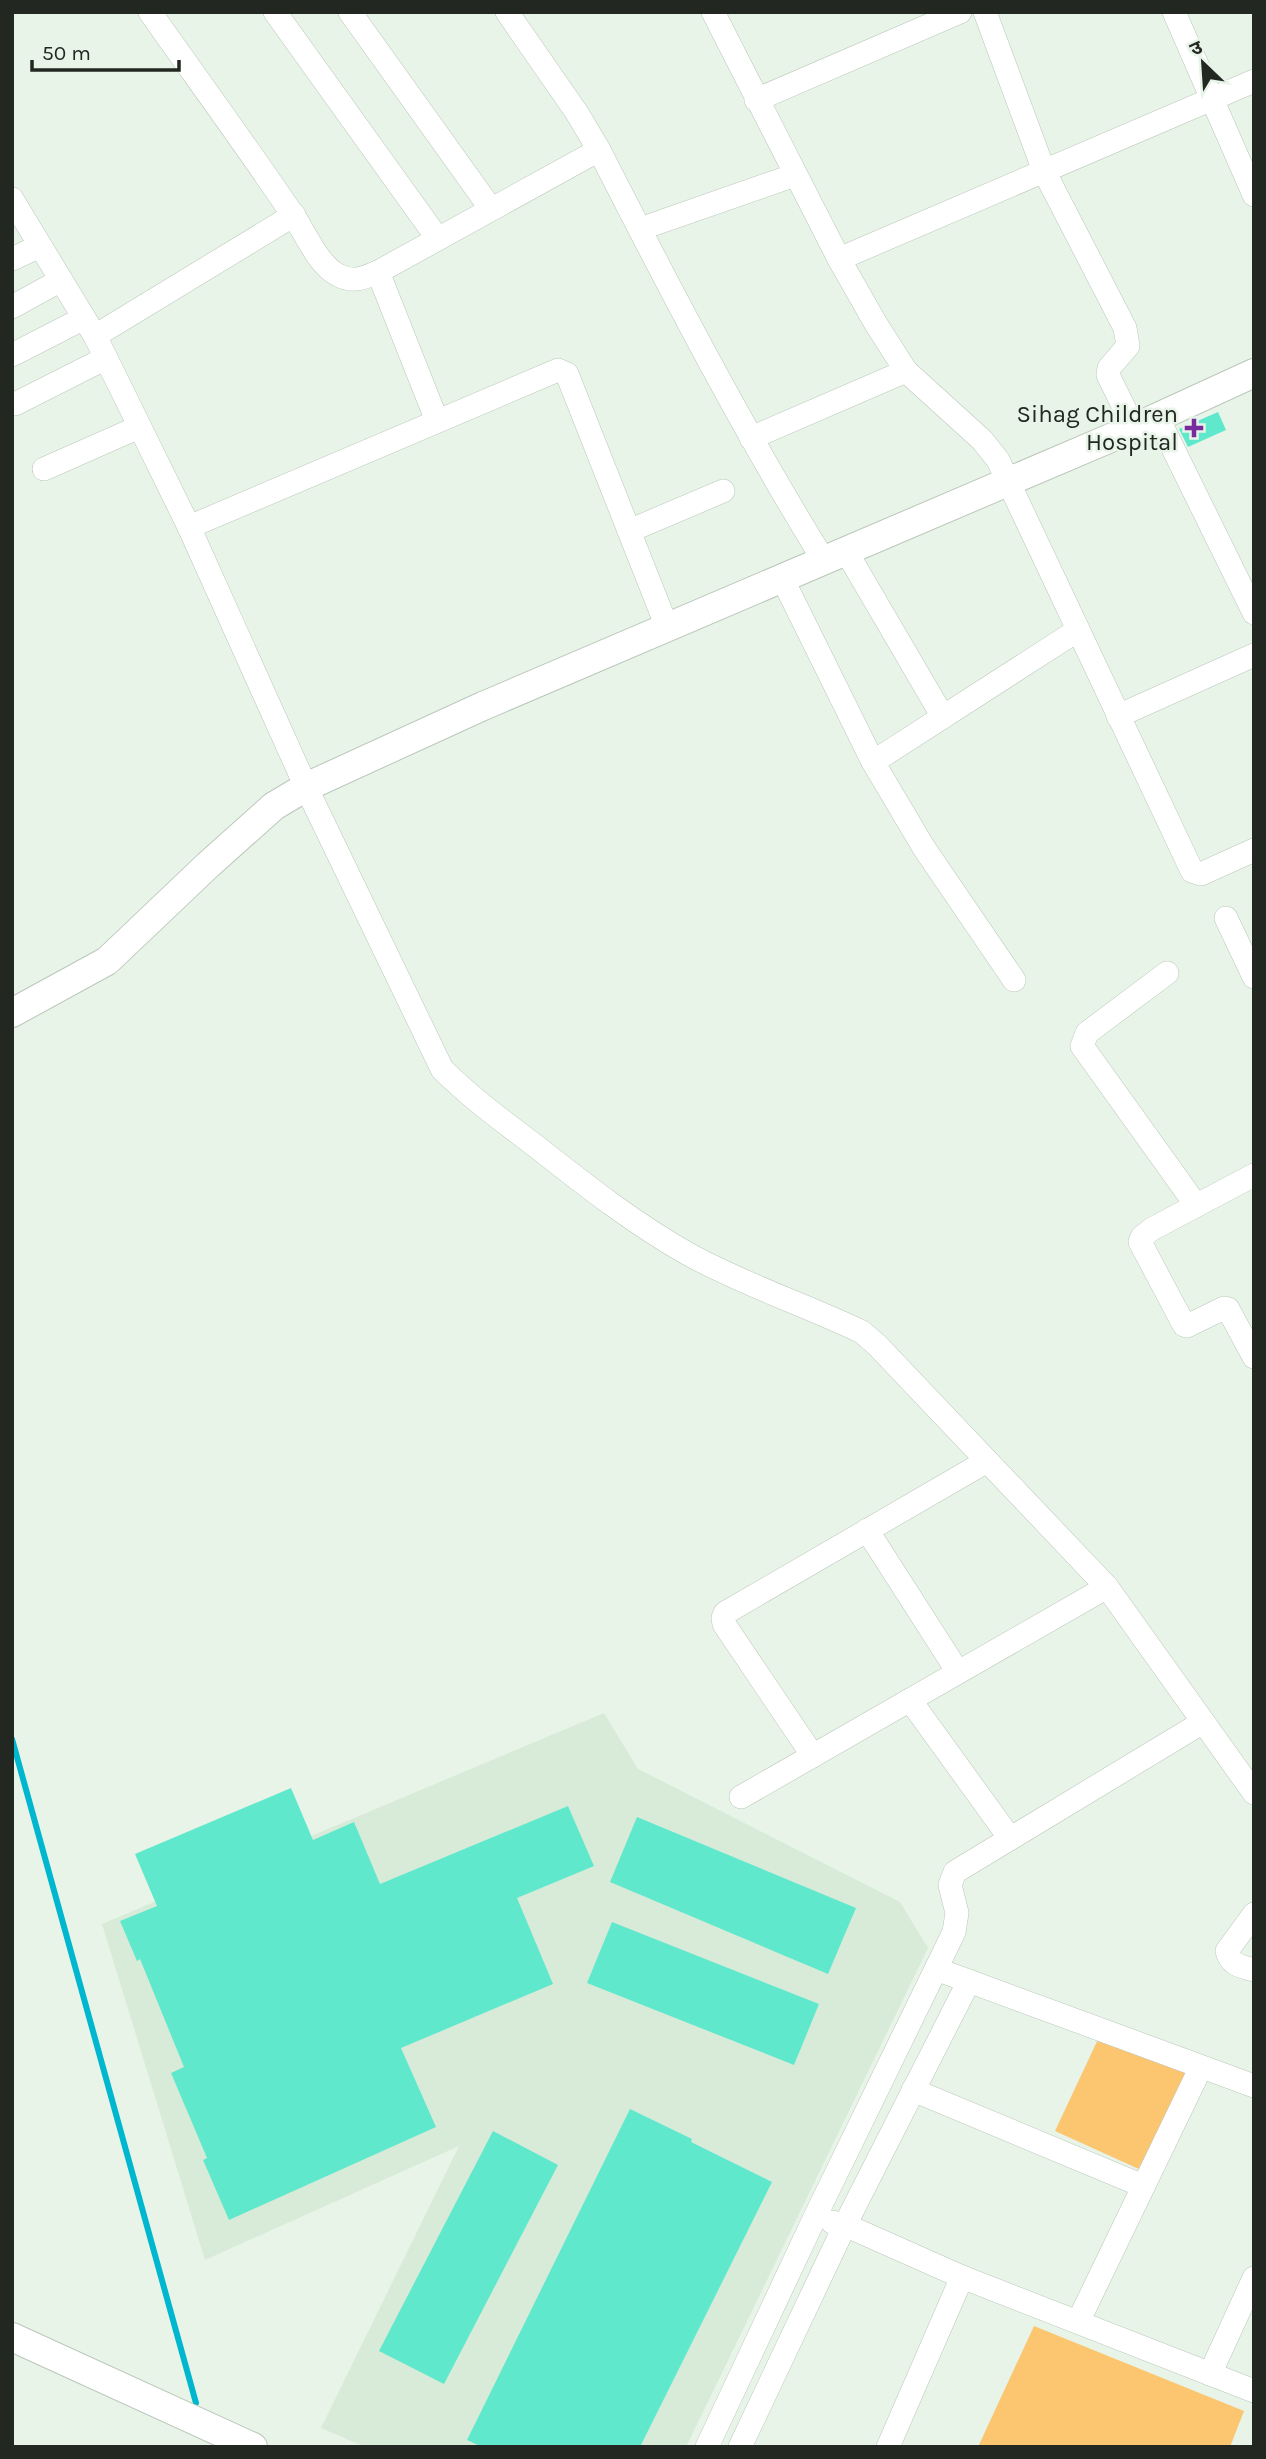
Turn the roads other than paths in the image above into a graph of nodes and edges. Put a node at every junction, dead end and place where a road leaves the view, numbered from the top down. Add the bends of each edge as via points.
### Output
1 (150, 12) edge
2 (275, 12) edge
3 (350, 12) edge
4 (507, 12) edge
5 (713, 12) edge
6 (960, 12) edge
7 (985, 12) edge
8 (1174, 12) edge
9 (1254, 81) edge
10 (756, 100) junction
11 (1212, 100) junction
12 (599, 150) junction
13 (1044, 171) junction
14 (795, 175) junction
15 (1254, 195) edge
16 (12, 199) edge
17 (491, 209) junction
18 (294, 215) junction
19 (640, 229) junction
20 (438, 239) junction
21 (40, 246) junction
22 (12, 259) edge
23 (839, 259) junction
24 (379, 272) junction
25 (61, 280) junction
26 (12, 307) edge
27 (89, 327) junction
28 (12, 355) edge
29 (106, 358) junction
30 (906, 371) junction
31 (1254, 373) edge
32 (15, 404) dead end
33 (437, 421) junction
34 (1146, 423) junction
35 (139, 427) junction
36 (751, 439) junction
37 (44, 469) dead end
38 (1008, 481) junction
39 (723, 491) dead end
40 (189, 527) junction
41 (629, 531) junction
42 (835, 556) junction
43 (782, 579) junction
44 (1254, 613) edge
45 (667, 627) junction
46 (1078, 629) junction
47 (1254, 655) edge
48 (1118, 716) junction
49 (943, 717) junction
50 (873, 762) junction
51 (306, 787) junction
52 (1254, 850) edge
53 (1226, 918) dead end
54 (1167, 973) dead end
55 (1254, 977) edge
56 (1014, 980) dead end
57 (12, 1013) edge
58 (1254, 1175) edge
59 (1196, 1205) junction
60 (1254, 1357) edge
61 (987, 1461) junction
62 (867, 1530) junction
63 (1107, 1587) junction
64 (958, 1672) junction
65 (911, 1700) junction
66 (1203, 1722) junction
67 (813, 1756) junction
68 (1254, 1793) edge
69 (741, 1797) dead end
70 (1009, 1837) junction
71 (1254, 1914) edge
72 (936, 1969) junction
73 (1254, 1970) edge
74 (968, 1981) junction
75 (1201, 2067) junction
76 (1254, 2086) edge
77 (913, 2090) junction
78 (1143, 2186) junction
79 (815, 2217) junction
80 (845, 2225) junction
81 (962, 2277) junction
82 (1254, 2278) edge
83 (1078, 2322) junction
84 (12, 2337) edge
85 (1210, 2374) junction
86 (1254, 2391) edge
87 (253, 2447) edge
88 (707, 2447) edge
89 (740, 2447) edge
90 (887, 2447) edge

1 - 18 street
2 - 20 street
3 - 17 street
4 - 12 street
5 - 10 street
6 - 10 street
7 - 13 street
8 - 11 street
9 - 11 street
10 - 14 street
11 - 13 street
11 - 15 street
12 - 17 street
12 - 19 street
13 - 23 street
13 - 34 street via 1128,337 1128,345 1108,374
14 - 19 street
14 - 23 street
16 - 21 street
17 - 20 street
18 - 24 street via 327,268 338,276 352,281
18 - 27 street
19 - 36 street
20 - 24 street
21 - 22 street
21 - 25 street
23 - 30 street
24 - 33 street
25 - 26 street
25 - 27 street
27 - 28 street
27 - 29 street
29 - 32 street
29 - 35 street
30 - 36 street
30 - 38 street via 982,440
31 - 34 street
33 - 40 street
33 - 41 street via 558,370 567,374
34 - 38 street
34 - 44 street
35 - 37 street
35 - 40 street
36 - 42 street
38 - 42 street
38 - 46 street
39 - 41 street
40 - 51 street
41 - 45 street
42 - 43 street
42 - 49 street
43 - 45 street
43 - 50 street
45 - 51 street
46 - 48 street
46 - 49 street
47 - 48 street
48 - 52 street via 1192,871 1201,874
49 - 50 street
50 - 56 street via 924,848
51 - 57 street via 274,806 107,961
51 - 61 street via 430,1047 442,1069 462,1089 564,1169 690,1255 862,1332
53 - 55 street
54 - 59 street via 1087,1033 1083,1046
58 - 59 street
59 - 60 street via 1145,1234 1140,1242 1184,1325 1228,1309
61 - 62 street
61 - 63 street
62 - 64 street
62 - 67 street via 723,1618
63 - 64 street
63 - 66 street
64 - 65 street
65 - 67 street
65 - 70 street
66 - 68 street
66 - 70 street
67 - 69 street
70 - 72 street via 955,1872 950,1885 957,1913 954,1932
71 - 73 street via 1227,1951 1238,1966
72 - 74 street
72 - 79 street
74 - 75 street
74 - 77 street
75 - 76 street
75 - 78 street
77 - 78 street
77 - 80 street
78 - 83 street
79 - 80 street
79 - 88 street
80 - 81 street
80 - 89 street
81 - 83 street
81 - 90 street
82 - 85 street
83 - 85 street
84 - 87 street
85 - 86 street

